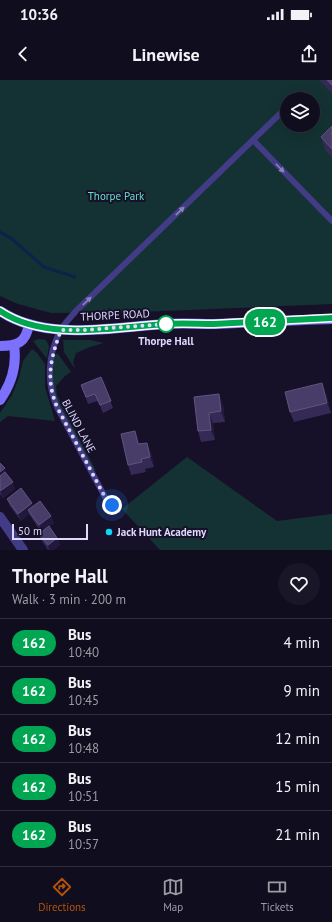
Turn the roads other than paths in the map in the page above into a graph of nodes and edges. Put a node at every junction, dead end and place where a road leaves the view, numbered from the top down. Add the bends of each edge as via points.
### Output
1 (280, 114) edge
2 (253, 140) junction
3 (332, 221) edge
4 (0, 311) edge
5 (332, 318) edge
6 (29, 324) junction
7 (61, 330) junction
8 (14, 345) junction
9 (0, 346) edge
10 (0, 400) edge
11 (118, 510) dead end
12 (0, 518) edge
13 (23, 550) edge

1 - 2 lane, BLIND LANE
2 -> 3 lane
7 -> 2 lane, BLIND LANE via 76,311
4 - 6 street, THORPE ROAD
5 - 7 street, THORPE ROAD
6 - 7 street, THORPE ROAD
6 - 8 street via 24,338
7 - 11 lane, BLIND LANE via 51,357 52,395 106,499
8 - 9 street
8 - 10 street via 14,370
12 - 13 street

